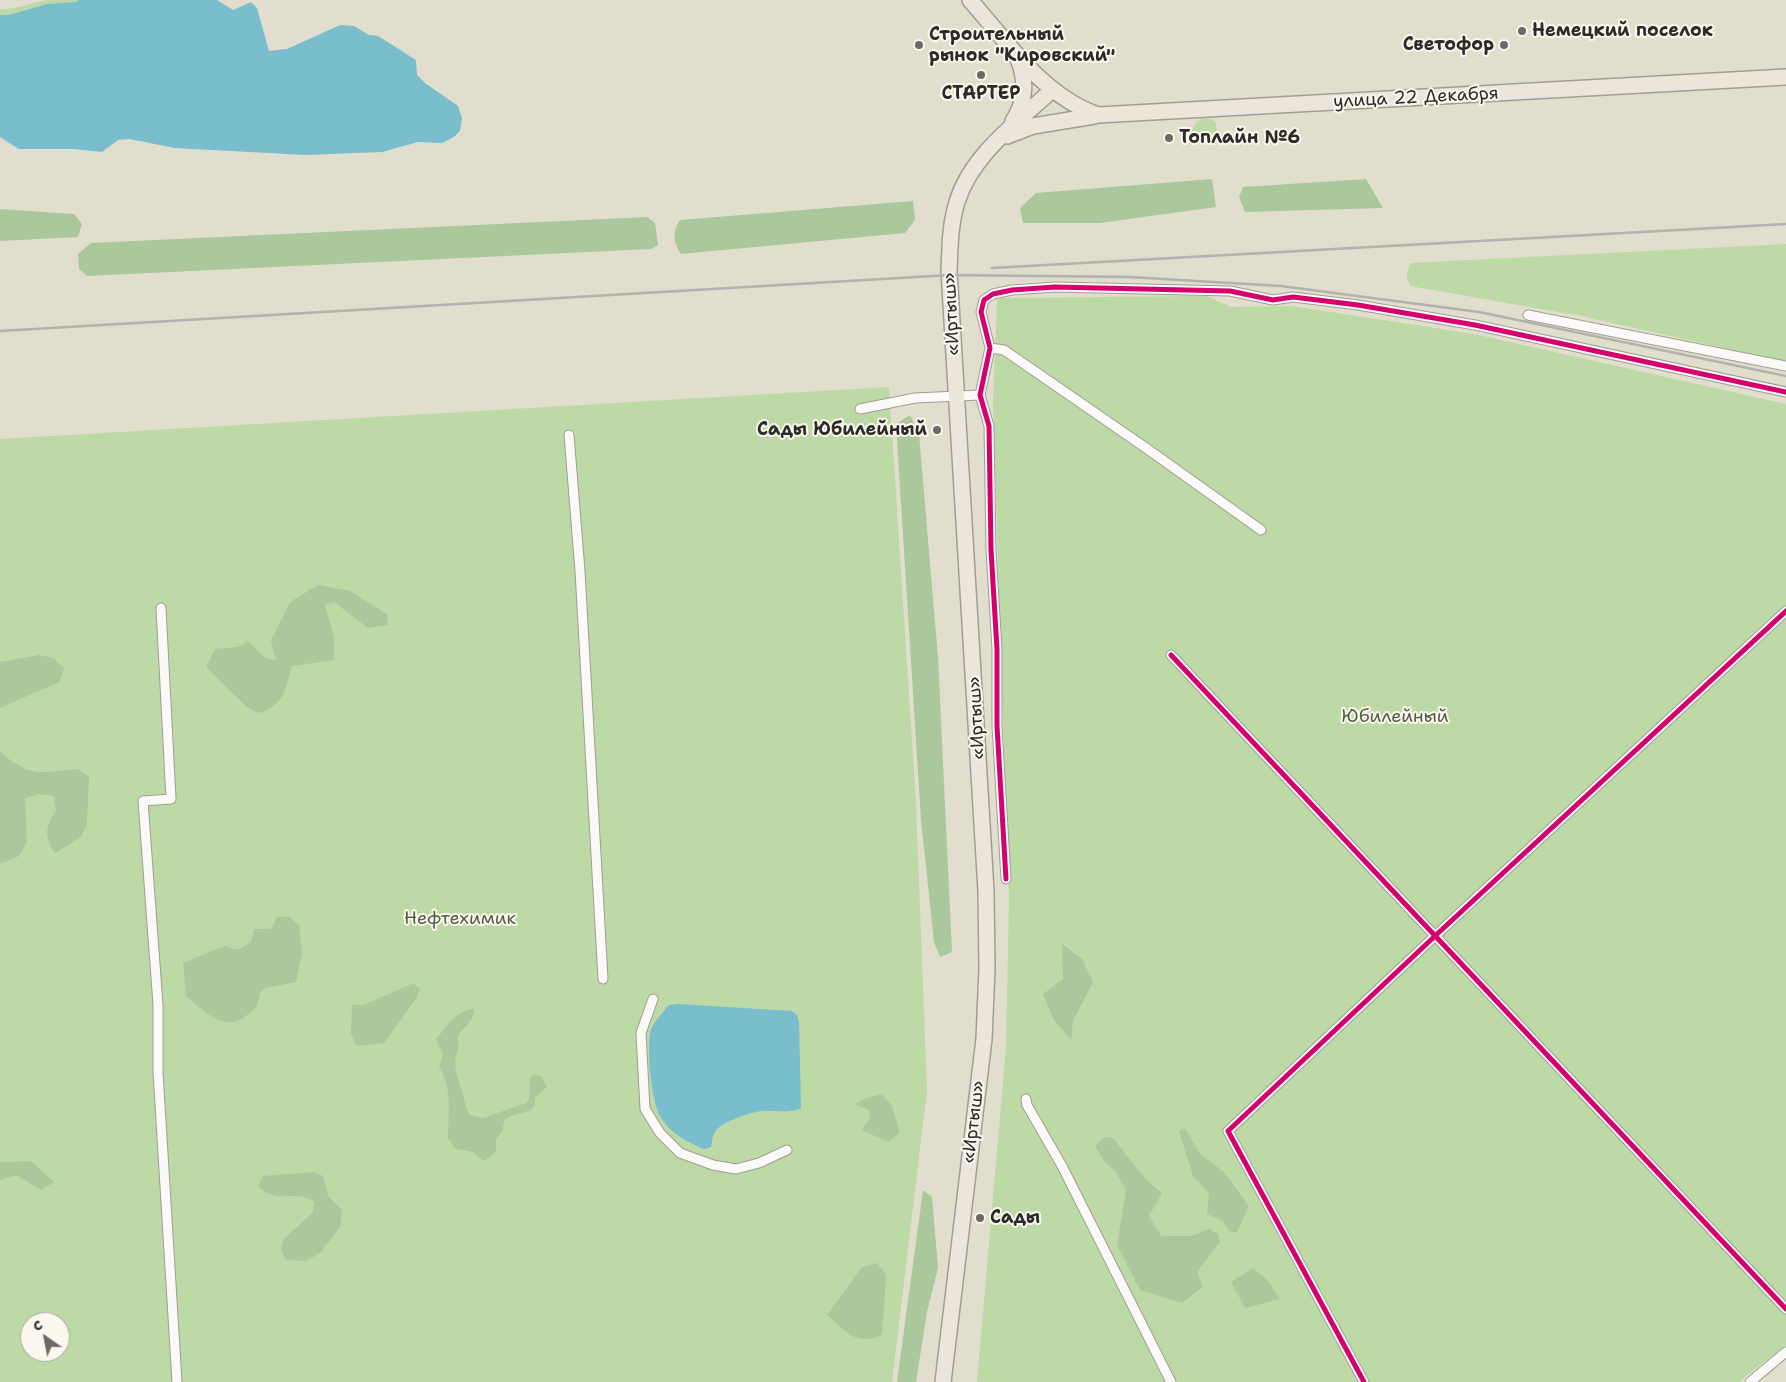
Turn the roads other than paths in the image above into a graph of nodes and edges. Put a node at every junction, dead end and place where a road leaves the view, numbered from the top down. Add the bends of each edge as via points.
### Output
1 (970, 0) edge
2 (1014, 49) junction
3 (1786, 77) edge
4 (1052, 90) junction
5 (1098, 115) junction
6 (999, 140) junction
7 (1528, 315) dead end
8 (990, 348) junction
9 (1786, 366) edge
10 (1786, 392) edge
11 (980, 395) junction
12 (956, 396) junction
13 (860, 410) dead end
14 (569, 435) dead end
15 (1261, 530) dead end
16 (161, 608) dead end
17 (1786, 611) edge
18 (1171, 655) dead end
19 (1006, 879) dead end
20 (1435, 936) junction
21 (603, 979) dead end
22 (653, 999) dead end
23 (1026, 1099) dead end
24 (787, 1150) dead end
25 (1786, 1310) edge
26 (1786, 1352) edge
27 (177, 1382) edge
28 (943, 1382) edge
29 (1171, 1382) edge
30 (1364, 1382) edge
31 (1750, 1382) edge

1 - 2 main road, улица 22 Декабря
2 - 4 main road, улица 22 Декабря
2 - 6 main road via 1023,71 1022,102
3 - 5 main road, улица 22 Декабря
4 - 5 main road, улица 22 Декабря via 1077,108
4 - 6 main road, «Иртыш»
5 - 6 main road via 1033,126
6 - 12 main road, «Иртыш» via 968,176 957,201 951,228
7 - 9 street
8 - 10 street via 981,312 984,300 993,294 1055,287 1230,291 1273,300 1293,297 1358,305 1475,325
8 - 11 street
8 - 15 street via 999,348 1011,355
11 - 12 street
11 - 19 street via 989,426 997,726
12 - 13 street via 915,398
12 - 28 main road, «Иртыш» via 985,871 987,970 984,1039
14 - 21 street via 581,581
16 - 27 street via 171,799 143,801 157,995 158,1072
17 - 20 street
18 - 20 street
20 - 25 street
20 - 30 street via 1228,1132
22 - 24 street via 641,1033 645,1109 665,1139 680,1153 736,1169
23 - 29 street
26 - 31 street

